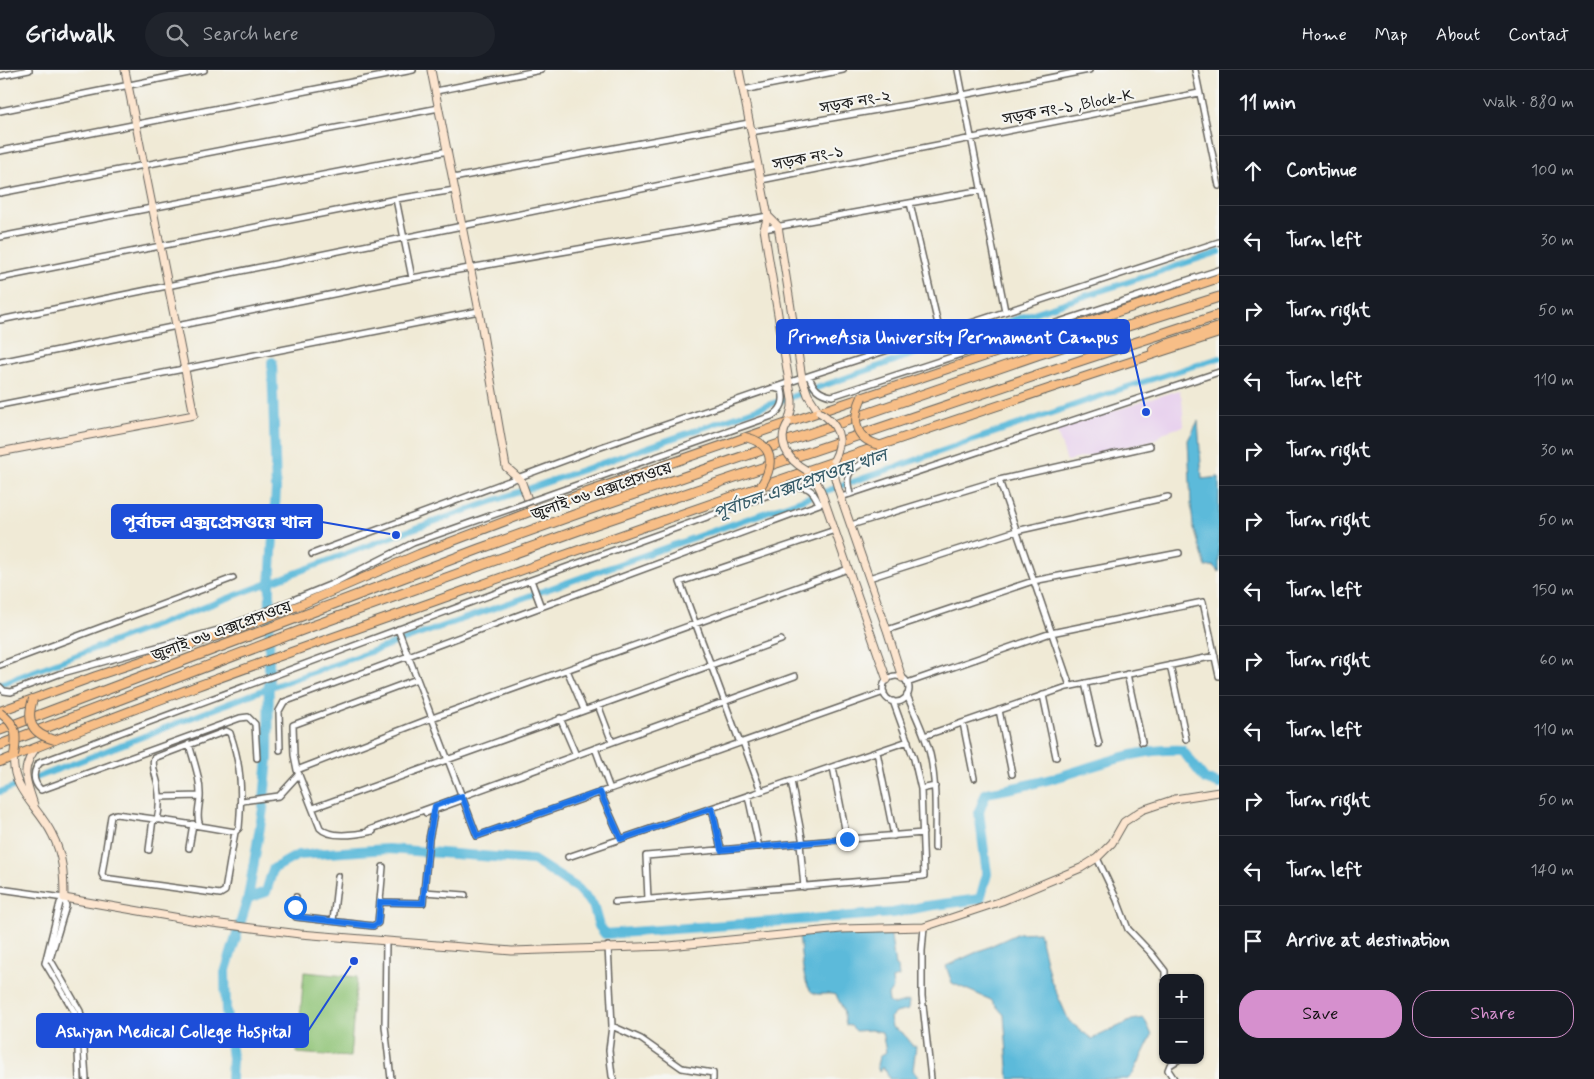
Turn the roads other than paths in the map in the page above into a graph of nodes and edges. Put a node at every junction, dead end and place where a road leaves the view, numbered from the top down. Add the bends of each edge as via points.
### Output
1 (29, 70) edge
2 (125, 70) edge
3 (204, 70) edge
4 (413, 70) edge
5 (432, 70) edge
6 (541, 70) edge
7 (739, 70) edge
8 (843, 70) edge
9 (958, 70) edge
10 (1089, 70) edge
11 (1195, 70) edge
12 (0, 76) edge
13 (128, 85) junction
14 (743, 90) junction
15 (436, 91) junction
16 (1199, 92) junction
17 (963, 95) junction
18 (439, 108) junction
19 (0, 110) edge
20 (749, 123) junction
21 (136, 126) junction
22 (751, 132) junction
23 (972, 139) junction
24 (448, 151) junction
25 (0, 152) edge
26 (144, 165) junction
27 (758, 165) junction
28 (453, 178) junction
29 (760, 180) junction
30 (1219, 186) edge
31 (455, 190) junction
32 (982, 190) junction
33 (0, 193) edge
34 (396, 199) junction
35 (910, 203) junction
36 (152, 208) junction
37 (768, 216) junction
38 (462, 226) junction
39 (778, 226) junction
40 (764, 229) junction
41 (0, 237) edge
42 (403, 238) junction
43 (1219, 242) edge
44 (160, 246) junction
45 (471, 269) junction
46 (1219, 270) edge
47 (0, 278) edge
48 (412, 278) junction
49 (1219, 278) edge
50 (168, 286) junction
51 (1219, 296) edge
52 (479, 311) junction
53 (1005, 311) junction
54 (1219, 315) edge
55 (0, 320) edge
56 (176, 326) junction
57 (1219, 327) edge
58 (940, 333) junction
59 (1219, 333) edge
60 (1146, 357) junction
61 (0, 362) edge
62 (184, 369) junction
63 (1219, 372) edge
64 (805, 377) junction
65 (788, 383) junction
66 (774, 388) junction
67 (862, 397) junction
68 (0, 405) edge
69 (819, 412) junction
70 (788, 422) junction
71 (745, 437) junction
72 (879, 445) junction
73 (1150, 446) dead end
74 (0, 452) edge
75 (834, 460) junction
76 (861, 464) dead end
77 (806, 470) junction
78 (520, 478) junction
79 (998, 480) junction
80 (760, 486) junction
81 (850, 494) dead end
82 (841, 497) junction
83 (1168, 498) dead end
84 (529, 502) junction
85 (822, 503) junction
86 (532, 511) junction
87 (851, 525) junction
88 (835, 530) junction
89 (1016, 531) junction
90 (1179, 552) dead end
91 (312, 554) dead end
92 (848, 569) junction
93 (232, 578) dead end
94 (869, 578) junction
95 (531, 580) junction
96 (1033, 581) junction
97 (298, 602) junction
98 (541, 607) junction
99 (696, 624) junction
100 (398, 629) junction
101 (887, 630) junction
102 (224, 631) junction
103 (1051, 633) junction
104 (780, 640) dead end
105 (408, 656) junction
106 (1215, 656) junction
107 (711, 664) junction
108 (0, 665) edge
109 (1170, 665) junction
110 (567, 670) junction
111 (1219, 673) edge
112 (1127, 674) junction
113 (795, 676) dead end
114 (417, 679) junction
115 (887, 680) junction
116 (905, 680) junction
117 (250, 682) dead end
118 (1085, 683) junction
119 (1070, 686) junction
120 (2, 689) edge
121 (884, 692) junction
122 (1044, 695) junction
123 (907, 696) junction
124 (33, 698) junction
125 (724, 701) junction
126 (893, 701) junction
127 (598, 705) junction
128 (584, 710) junction
129 (999, 710) junction
130 (0, 712) edge
131 (432, 718) junction
132 (560, 718) junction
133 (963, 723) junction
134 (0, 730) edge
135 (924, 736) junction
136 (1186, 739) dead end
137 (54, 740) junction
138 (908, 741) junction
139 (612, 742) junction
140 (1142, 742) dead end
141 (742, 743) junction
142 (189, 744) junction
143 (1099, 744) dead end
144 (0, 745) edge
145 (36, 748) junction
146 (595, 748) junction
147 (280, 750) dead end
148 (878, 752) junction
149 (576, 755) junction
150 (14, 756) junction
151 (1056, 757) dead end
152 (256, 758) dead end
153 (448, 758) junction
154 (0, 762) edge
155 (39, 762) junction
156 (833, 767) junction
157 (298, 772) junction
158 (1012, 774) dead end
159 (974, 778) dead end
160 (791, 781) junction
161 (935, 786) junction
162 (610, 789) junction
163 (921, 789) junction
164 (761, 791) junction
165 (600, 792) junction
166 (1219, 792) edge
167 (27, 794) junction
168 (200, 796) junction
169 (748, 796) junction
170 (160, 797) junction
171 (462, 798) junction
172 (242, 801) junction
173 (435, 806) junction
174 (313, 808) junction
175 (712, 808) junction
176 (155, 819) junction
177 (193, 824) junction
178 (200, 825) junction
179 (369, 830) dead end
180 (236, 832) junction
181 (923, 833) junction
182 (894, 836) junction
183 (621, 839) junction
184 (847, 839) junction
185 (802, 843) junction
186 (759, 846) junction
187 (189, 848) dead end
188 (936, 848) dead end
189 (149, 850) dead end
190 (721, 850) junction
191 (568, 857) dead end
192 (1097, 858) junction
193 (383, 867) dead end
194 (338, 876) dead end
195 (804, 887) junction
196 (0, 889) edge
197 (424, 892) junction
198 (465, 895) dead end
199 (296, 897) dead end
200 (64, 898) junction
201 (648, 899) junction
202 (380, 902) junction
203 (615, 902) dead end
204 (333, 921) junction
205 (924, 927) junction
206 (386, 941) junction
207 (608, 946) junction
208 (1164, 974) edge
209 (65, 991) junction
210 (612, 1026) junction
211 (1172, 1064) edge
212 (79, 1079) edge
213 (86, 1079) edge
214 (391, 1079) edge
215 (614, 1079) edge
216 (713, 1079) edge
217 (931, 1079) edge
218 (1174, 1079) edge

1 - 12 street
2 - 13 street
3 - 13 street
4 - 21 street
5 - 15 street
6 - 15 street
7 - 14 street, সড়ক নং-১
8 - 14 street
9 - 17 street
10 - 17 street, সড়ক নং-২
11 - 16 street
13 - 19 street
13 - 21 street
14 - 20 street, সড়ক নং-১
15 - 18 street
16 - 23 street, সড়ক নং-১ ,Block-K
16 - 30 street
17 - 22 street, সড়ক নং-২
17 - 23 street
18 - 24 street
18 - 26 street
20 - 22 street, সড়ক নং-১
20 - 28 street
21 - 25 street
21 - 26 street
22 - 27 street, সড়ক নং-১
23 - 29 street, সড়ক নং-১
23 - 32 street
24 - 28 street
24 - 36 street
26 - 33 street
26 - 36 street
27 - 29 street, সড়ক নং-১
27 - 38 street
28 - 31 street
29 - 37 street
31 - 34 street
31 - 38 street
32 - 35 street
32 - 53 street
34 - 42 street
34 - 44 street
35 - 39 street
35 - 58 street
36 - 41 street
36 - 44 street
37 - 39 street
37 - 40 street
37 - 45 street
38 - 42 street
38 - 45 street
39 - 40 street
39 - 64 street
40 - 65 street
42 - 48 street
42 - 50 street
43 - 53 street
44 - 47 street
44 - 50 street
45 - 48 street
45 - 52 street
46 - 64 street via 832,396 819,392
48 - 56 street
49 - 67 main road
50 - 55 street
50 - 56 street
51 - 134 highway, জুলাই ৩৬ এক্সপ্রেসওয়ে via 1037,355 588,510
52 - 62 street
52 - 78 street via 506,467
53 - 58 street
54 - 144 highway, জুলাই ৩৬ এক্সপ্রেসওয়ে via 593,525 310,627
56 - 61 street
56 - 62 street
57 - 60 main road via 1163,345
58 - 64 street
59 - 60 main road
60 - 72 main road
62 - 68 street
62 - 74 street via 194,415
63 - 82 street
64 - 65 street
64 - 69 street via 808,395
65 - 66 street
65 - 70 street via 792,407
66 - 78 street
66 - 84 street via 782,390 783,403 772,416
67 - 69 main road
67 - 72 main road, bridge via 856,412 857,428 865,439
69 - 70 main road
69 - 75 street, bridge via 830,419 840,436
70 - 71 main road
70 - 77 street, bridge via 783,433 786,450 792,460
71 - 80 main road, bridge via 762,444 770,457 771,467
71 - 86 main road
72 - 75 main road
73 - 79 street
75 - 77 main road
75 - 82 street
76 - 81 street, bridge via 848,475
77 - 80 main road
77 - 85 street via 817,483
78 - 84 street
78 - 91 street
79 - 87 street
79 - 89 street
80 - 137 main road
82 - 87 street
83 - 89 street
84 - 86 street
84 - 97 street via 413,543
85 - 88 street
85 - 95 street via 808,488 788,488
85 - 98 street
86 - 97 main road
87 - 94 street
88 - 92 street
88 - 99 street via 680,582
89 - 94 street
89 - 96 street
90 - 96 street
92 - 99 street
92 - 115 street
93 - 108 street
94 - 101 street
95 - 98 street
95 - 100 street
96 - 101 street
96 - 103 street
97 - 102 main road
98 - 105 street
99 - 107 street
99 - 110 street
100 - 105 street
100 - 155 street
101 - 116 street
102 - 120 street via 59,674 11,692
102 - 124 main road
103 - 106 street via 1203,602
103 - 116 street
103 - 119 street
104 - 107 street
105 - 114 street
105 - 147 street via 284,702 279,711
106 - 109 street
106 - 111 street
107 - 125 street
107 - 127 street
109 - 112 street
109 - 136 street
110 - 128 street
110 - 131 street
112 - 118 street
112 - 140 street
113 - 125 street
114 - 131 street
114 - 157 street via 294,725 294,755
115 - 116 street via 896,676
115 - 121 street
116 - 123 street via 909,689
117 - 155 street
118 - 119 street
118 - 143 street
119 - 122 street
121 - 126 street
121 - 141 street
122 - 129 street
122 - 151 street
123 - 126 street
123 - 135 street
124 - 130 main road
124 - 137 main road, bridge via 30,711 33,729
125 - 139 street
125 - 141 street
126 - 138 street
127 - 128 street
127 - 139 street
128 - 132 street
129 - 133 street
129 - 158 street
130 - 150 main road, bridge via 15,730
131 - 153 street
131 - 157 street
132 - 149 street
132 - 153 street
133 - 135 street
133 - 159 street
135 - 161 street
137 - 145 main road
138 - 148 street
138 - 163 street
139 - 146 street
141 - 162 street
141 - 164 street
142 - 168 street
142 - 170 street via 154,758
142 - 172 street via 226,731 230,733 241,774
145 - 150 main road
145 - 167 street via 26,764
146 - 149 street
146 - 162 street
148 - 156 street
148 - 182 street
149 - 171 street
150 - 154 main road
150 - 167 street via 13,767
152 - 155 street via 255,724 248,717 40,790 34,776
153 - 171 street
153 - 174 street
156 - 160 street
156 - 184 street
157 - 172 street via 279,796
157 - 174 street
160 - 164 street
160 - 185 street
161 - 163 street
161 - 188 street
162 - 165 street
163 - 181 street
164 - 169 street
165 - 171 street via 477,836
165 - 183 street
166 - 192 street via 1175,799 1142,810 1124,822 1112,843
167 - 200 street via 60,852
168 - 170 street
168 - 178 street
169 - 175 street
169 - 186 street
170 - 176 street
171 - 173 street
171 - 174 street via 372,832 355,835 323,831
172 - 180 street
173 - 179 street
173 - 197 street
175 - 183 street
175 - 190 street
176 - 177 street
176 - 180 street via 111,816 104,878 220,894 225,891
176 - 189 street
177 - 178 street
177 - 187 street
178 - 180 street
181 - 182 street
181 - 195 street via 924,876
182 - 184 street
183 - 191 street
184 - 185 street
185 - 186 street
185 - 195 street
186 - 190 street
190 - 201 street via 646,856
192 - 205 street via 1081,868 1002,901
192 - 208 street via 1128,929 1151,953
193 - 202 street
194 - 204 street
195 - 201 street
196 - 200 street
197 - 198 street
197 - 202 street via 423,903
199 - 204 street via 296,917
200 - 206 street via 197,921
200 - 209 street via 66,906 50,959
201 - 203 street
202 - 204 street via 376,924
205 - 207 street via 841,929 669,946
205 - 217 street via 922,996
206 - 207 street via 512,951
206 - 214 street via 385,1026
207 - 210 street
209 - 212 street via 77,1021
209 - 213 street via 76,1003 82,1019
210 - 215 street via 609,1050
210 - 216 street via 641,1039 682,1068 713,1073
211 - 218 street via 1168,1070

